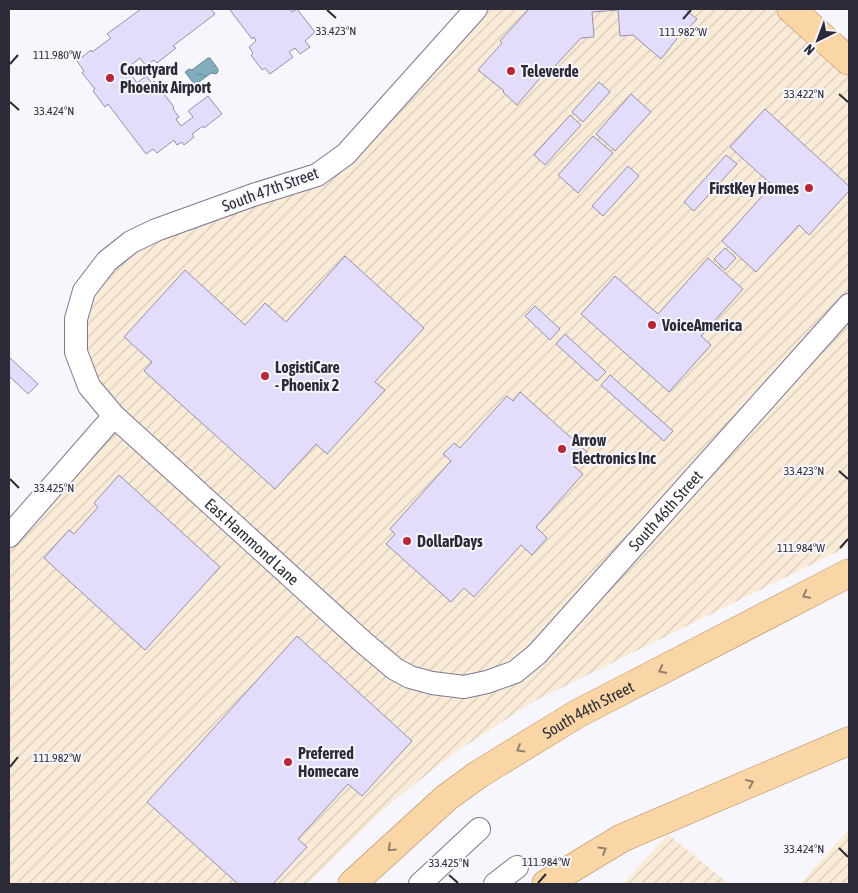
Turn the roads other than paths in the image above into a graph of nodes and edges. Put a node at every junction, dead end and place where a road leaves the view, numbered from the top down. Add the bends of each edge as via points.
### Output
1 (476, 9) edge
2 (804, 13) edge
3 (849, 61) edge
4 (849, 305) edge
5 (76, 352) joint
6 (114, 416) junction
7 (9, 536) edge
8 (849, 573) edge
9 (464, 687) joint
10 (849, 741) edge
11 (478, 829) dead end
12 (517, 867) dead end
13 (352, 884) edge
14 (420, 884) edge
15 (495, 884) edge
16 (546, 884) edge

1 - 5 street, South 47th Street via 346,154 316,175 156,230 131,242 107,261 84,292 76,320
2 - 3 main road
4 - 9 street, South 46th Street via 537,654 515,672
5 - 6 street, East Hammond Lane via 89,386
6 - 7 street
6 - 9 street, East Hammond Lane via 395,669 432,683
8 -> 13 main road, South 44th Street via 577,714 479,774 446,798
16 -> 10 main road via 622,838
11 - 14 street
12 - 15 street

